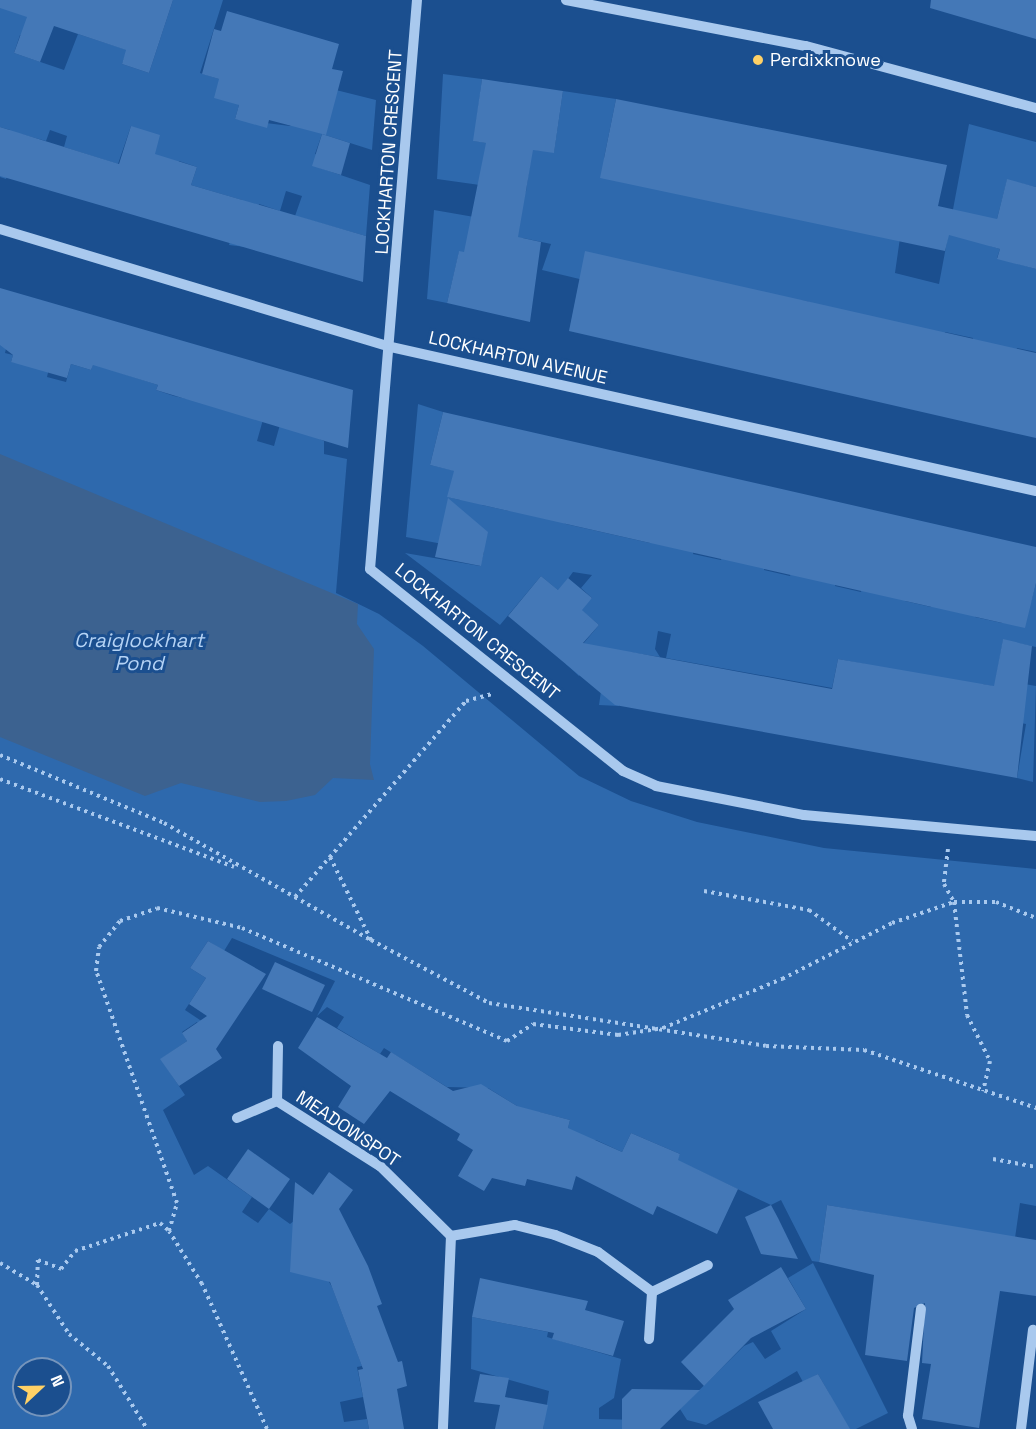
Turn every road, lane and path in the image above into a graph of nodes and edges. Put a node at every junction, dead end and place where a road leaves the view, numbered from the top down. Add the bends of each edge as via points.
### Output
1 (417, 0) edge
2 (566, 0) edge
3 (1036, 108) edge
4 (0, 229) edge
5 (391, 346) junction
6 (1036, 491) edge
7 (490, 696) dead end
8 (0, 755) edge
9 (0, 779) edge
10 (950, 831) junction
11 (1036, 836) edge
12 (330, 857) junction
13 (246, 871) junction
14 (704, 891) dead end
15 (295, 897) junction
16 (954, 902) junction
17 (1036, 918) edge
18 (370, 940) junction
19 (852, 941) junction
20 (663, 1028) junction
21 (636, 1035) dead end
22 (278, 1046) dead end
23 (983, 1091) junction
24 (277, 1101) junction
25 (1036, 1108) edge
26 (237, 1118) dead end
27 (993, 1159) dead end
28 (1036, 1167) edge
29 (168, 1231) dead end
30 (451, 1236) junction
31 (0, 1263) edge
32 (708, 1264) dead end
33 (37, 1285) junction
34 (652, 1292) junction
35 (921, 1309) dead end
36 (1033, 1330) dead end
37 (649, 1339) dead end
38 (1031, 1384) edge
39 (147, 1429) edge
40 (443, 1429) edge
41 (912, 1429) edge
42 (1021, 1429) edge

1 - 5 street, LOCKHARTON CRESCENT
2 - 3 street via 806,46
4 - 5 street, LOCKHARTON AVENUE
5 - 6 street, LOCKHARTON AVENUE
5 - 10 street, LOCKHARTON CRESCENT via 370,569 623,771 656,786 804,815
7 - 12 path via 466,701
8 - 13 path via 164,823
9 - 13 path
10 - 11 street, LOCKHARTON CRESCENT
10 - 16 path via 944,884
12 - 15 path
12 - 18 path
13 - 15 path
14 - 19 path via 809,910
15 - 18 path
16 - 17 path via 996,902
16 - 19 path
16 - 23 path via 967,1015 990,1061
18 - 20 path via 489,1003
19 - 20 path via 782,979
20 - 21 path
20 - 23 path via 766,1046 864,1050
22 - 24 street, MEADOWSPOT
23 - 25 path
24 - 26 street, MEADOWSPOT
24 - 30 street, MEADOWSPOT via 380,1166
27 - 28 path
29 - 33 path via 160,1223 75,1251 61,1269 38,1260
30 - 34 street via 515,1225 544,1232 598,1252
30 - 40 street
31 - 33 path
32 - 34 street
33 - 39 path via 69,1334 108,1366
34 - 37 street
35 - 41 street via 908,1416
36 - 38 street
38 - 42 street

